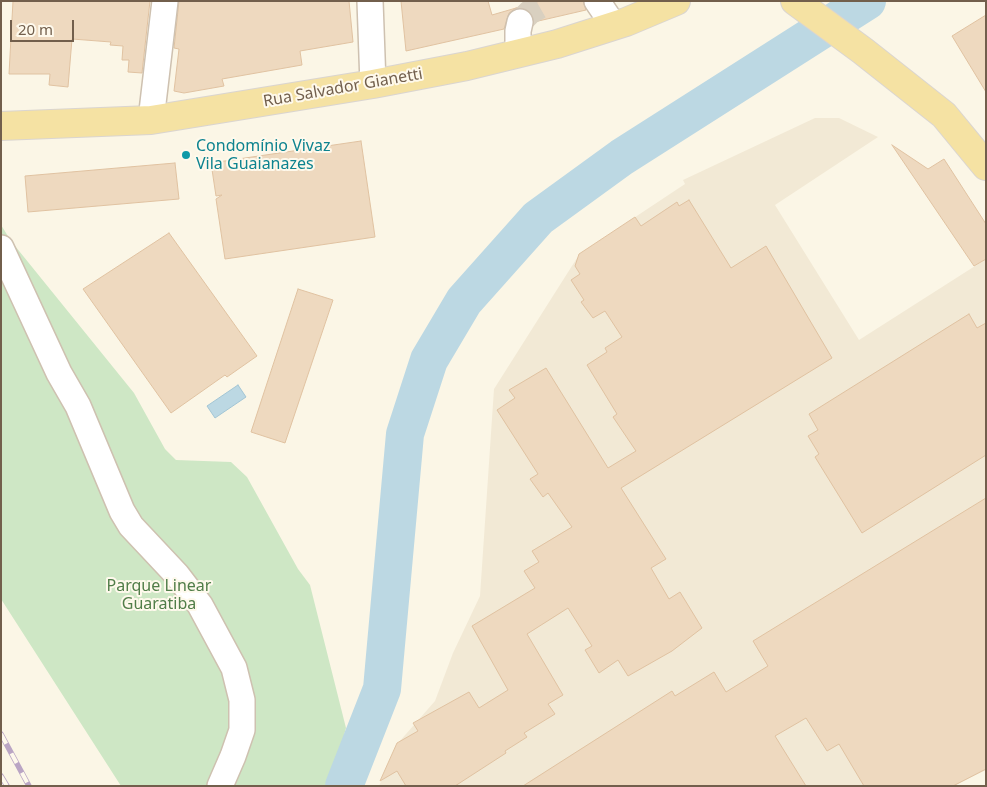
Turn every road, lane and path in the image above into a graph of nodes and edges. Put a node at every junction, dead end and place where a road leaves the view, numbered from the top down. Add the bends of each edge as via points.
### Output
1 (165, 1) edge
2 (370, 1) edge
3 (597, 1) edge
4 (676, 1) edge
5 (795, 1) edge
6 (520, 22) dead end
7 (614, 26) junction
8 (518, 53) junction
9 (373, 84) junction
10 (151, 120) junction
11 (1, 126) edge
12 (986, 166) edge
13 (1, 248) edge
14 (220, 786) edge

1 - 10 street
2 - 9 street
3 - 7 street
4 - 7 main road, Rua Salvador Gianetti
5 - 12 main road via 944,115
6 - 8 street
7 - 8 main road, Rua Salvador Gianetti
8 - 9 main road, Rua Salvador Gianetti
9 - 10 main road, Rua Salvador Gianetti
10 - 11 main road, Rua Salvador Gianetti
13 - 14 street via 54,364 78,406 122,511 131,526 200,605 234,668 242,700 242,730

